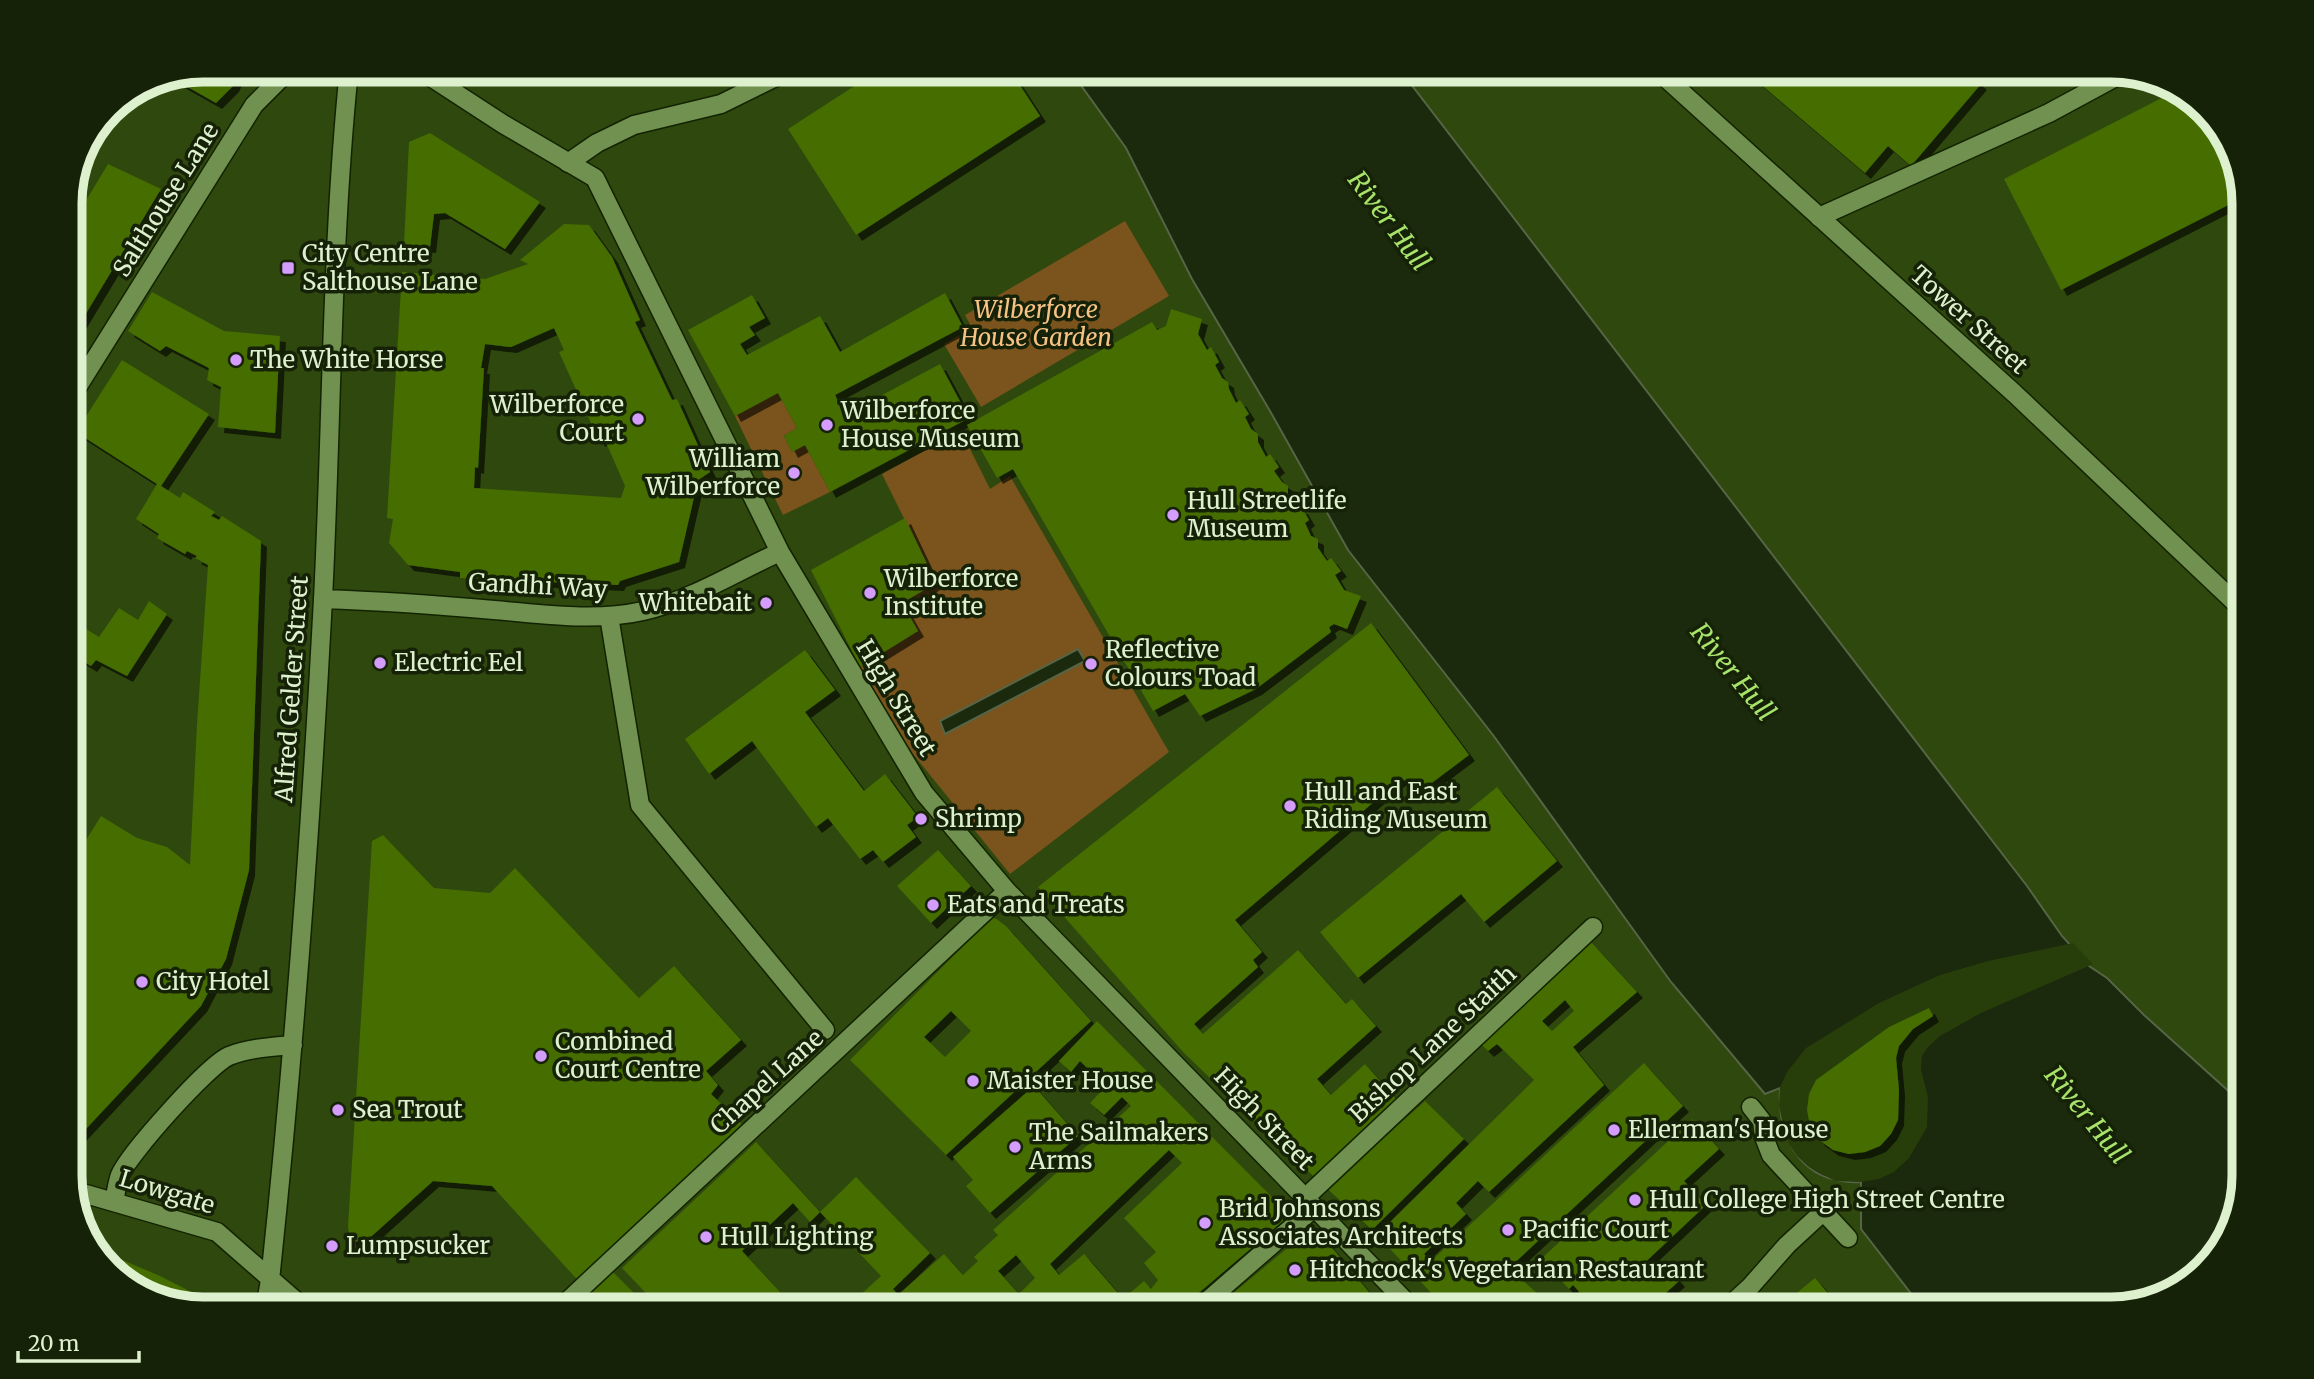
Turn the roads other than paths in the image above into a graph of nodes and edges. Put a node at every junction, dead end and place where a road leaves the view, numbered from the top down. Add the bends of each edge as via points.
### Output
1 (277, 82) edge
2 (348, 82) edge
3 (438, 82) edge
4 (766, 82) edge
5 (1670, 82) edge
6 (2106, 82) edge
7 (568, 163) junction
8 (1819, 217) junction
9 (83, 378) edge
10 (780, 552) junction
11 (323, 599) junction
12 (2231, 599) edge
13 (609, 616) junction
14 (1007, 891) junction
15 (1594, 927) dead end
16 (825, 1030) dead end
17 (293, 1045) junction
18 (1751, 1107) dead end
19 (84, 1194) edge
20 (114, 1202) junction
21 (1310, 1203) junction
22 (1825, 1210) junction
23 (1848, 1238) dead end
24 (270, 1280) junction
25 (267, 1297) edge
26 (290, 1297) edge
27 (572, 1297) edge
28 (1211, 1297) edge
29 (1401, 1297) edge
30 (1739, 1297) edge

1 - 9 street, Salthouse Lane via 254,105
2 - 11 street, Alfred Gelder Street via 333,321
3 - 7 street, High Street
4 - 7 street via 721,104 634,125
5 - 8 street, Tower Street
6 - 8 street via 2049,113
7 - 10 street, High Street via 595,178
8 - 12 street, Tower Street
10 - 13 street, Gandhi Way via 680,601
10 - 14 street, High Street via 924,793
11 - 13 street, Gandhi Way
11 - 17 street, Alfred Gelder Street
13 - 16 street via 640,805
14 - 21 street, High Street
14 - 27 street, Chapel Lane
15 - 21 street, Bishop Lane Staith
17 - 20 street via 227,1057 187,1092 120,1174
17 - 24 street, Alfred Gelder Street
18 - 22 street via 1762,1121 1772,1155
19 - 20 street, Lowgate
20 - 24 street, Lowgate via 217,1232
21 - 28 street, Bishop Lane Staith
21 - 29 street, High Street
22 - 23 street
22 - 30 street
24 - 25 street, Alfred Gelder Street
24 - 26 street, Lowgate

